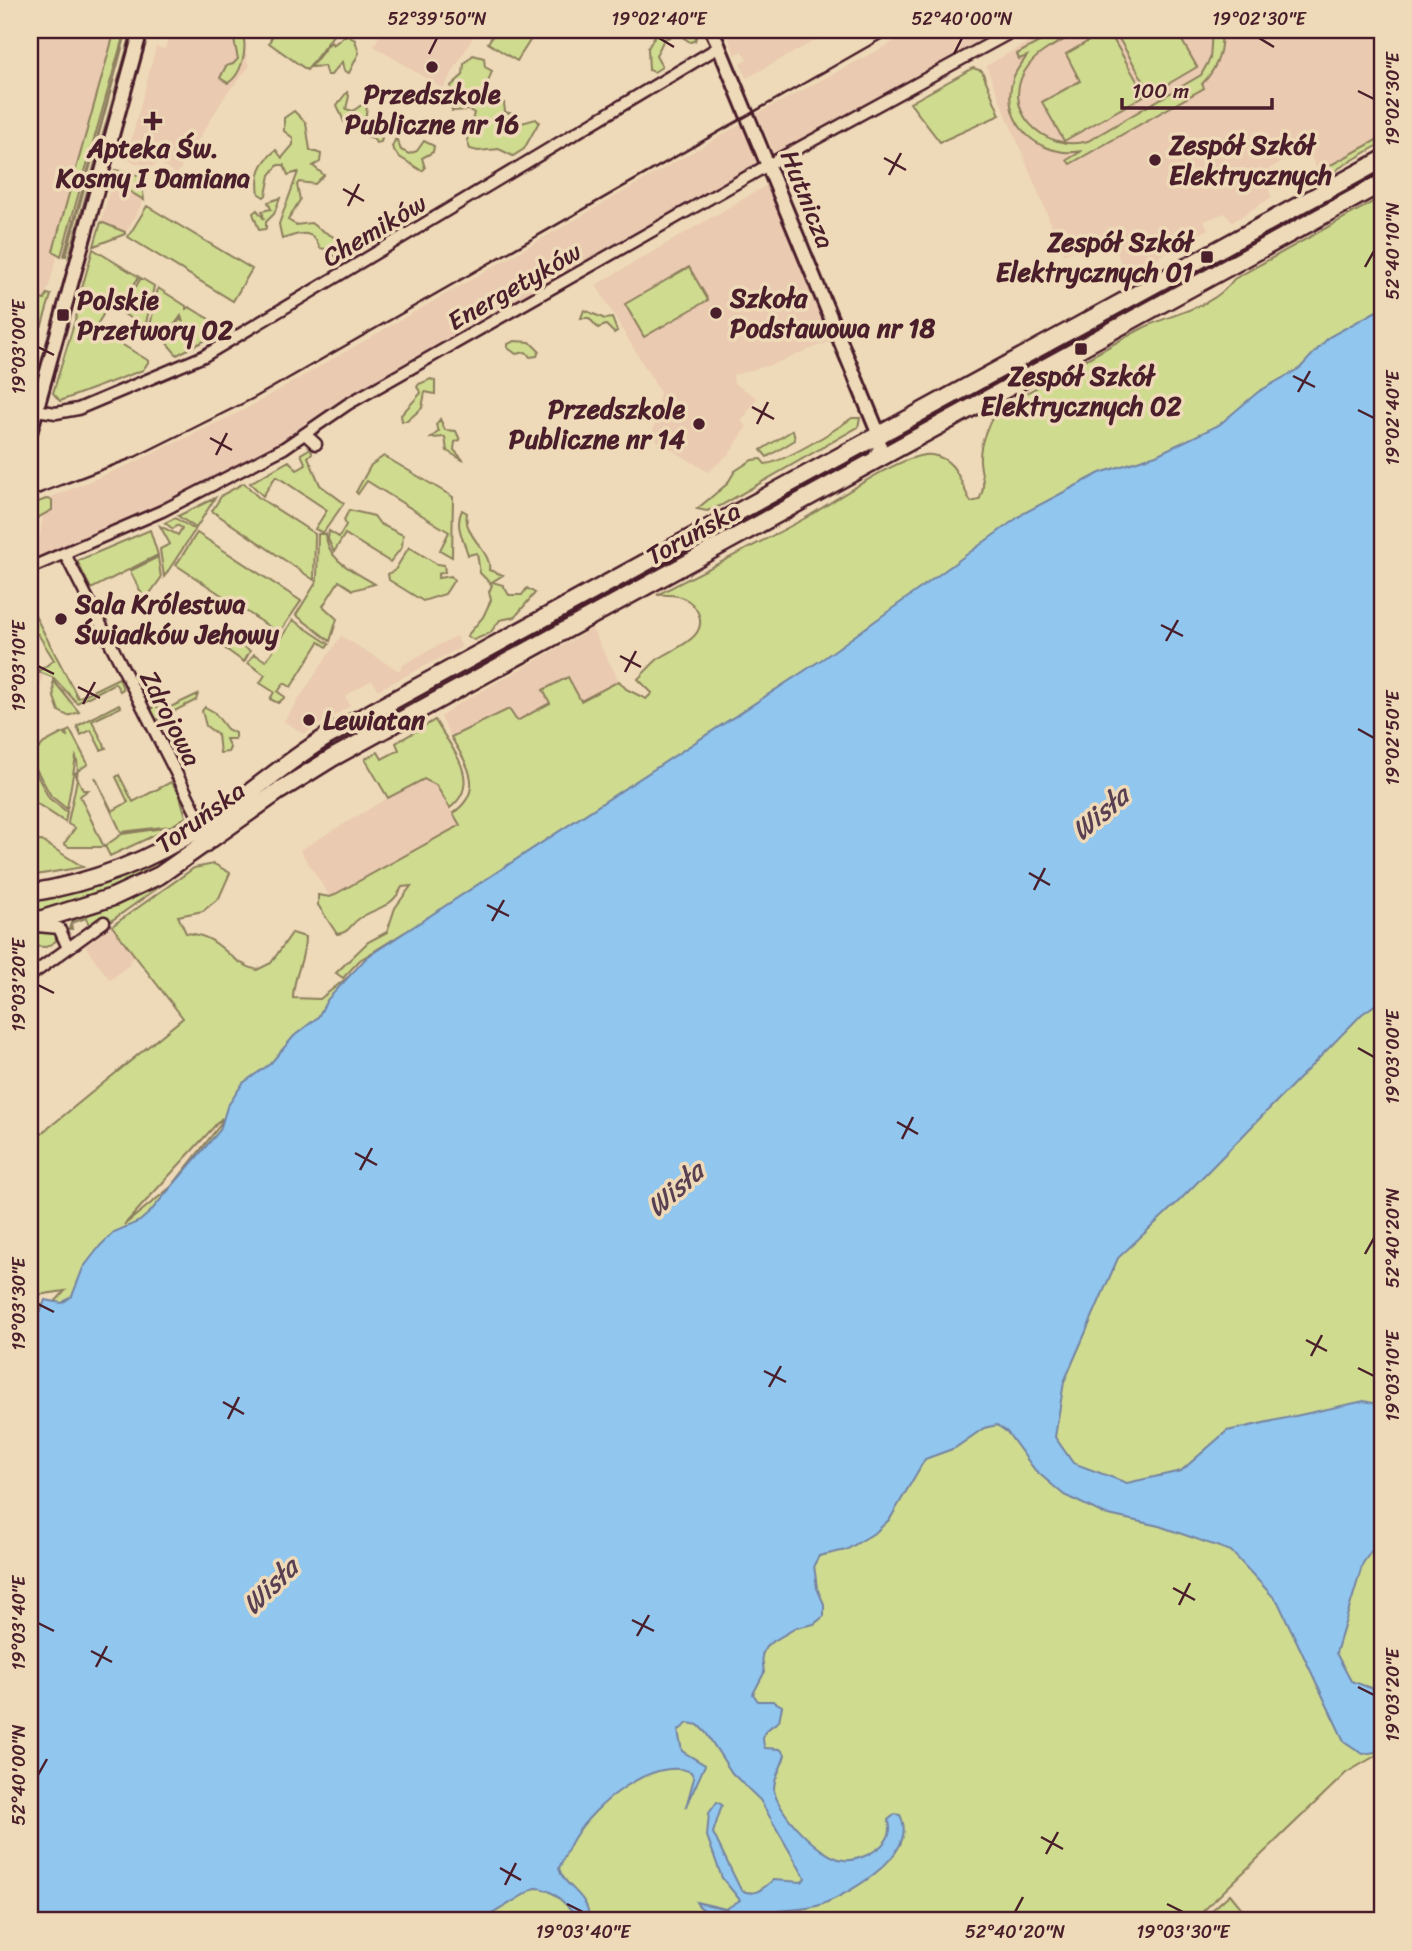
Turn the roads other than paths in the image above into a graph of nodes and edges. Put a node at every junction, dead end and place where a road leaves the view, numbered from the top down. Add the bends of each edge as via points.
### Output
1 (141, 30) edge
2 (712, 30) edge
3 (1015, 30) edge
4 (719, 47) junction
5 (1382, 160) edge
6 (769, 164) junction
7 (1382, 183) edge
8 (1202, 260) junction
9 (1212, 278) junction
10 (36, 410) junction
11 (30, 433) edge
12 (305, 434) junction
13 (879, 435) junction
14 (316, 444) dead end
15 (872, 464) junction
16 (65, 554) junction
17 (30, 568) edge
18 (203, 826) junction
19 (30, 893) edge
20 (98, 902) junction
21 (104, 922) dead end
22 (30, 924) edge
23 (62, 931) junction
24 (68, 947) junction
25 (30, 976) edge

1 - 10 street
2 - 4 street, Hutnicza
3 - 6 street, Energetyków
4 - 6 street, Hutnicza
4 - 10 street, Chemików via 212,351 78,409
5 - 8 main road, Toruńska
6 - 12 street, Energetyków via 348,404
6 - 13 street, Hutnicza
7 - 9 main road, Toruńska
8 - 9 main road
8 - 13 main road, Toruńska
9 - 15 main road, Toruńska
10 - 11 street
12 - 14 street
12 - 16 street, Energetyków via 162,511
13 - 15 street via 880,448
13 - 18 main road, Toruńska via 328,736
15 - 20 main road, Toruńska via 332,758 279,790 172,868
16 - 17 street, Energetyków
16 - 18 street, Zdrojowa
18 - 19 main road, Toruńska via 130,865
20 - 22 main road, Toruńska
20 - 23 street via 68,919
21 - 24 street
22 - 23 street, Toruńska via 53,925
23 - 24 street
24 - 25 street

